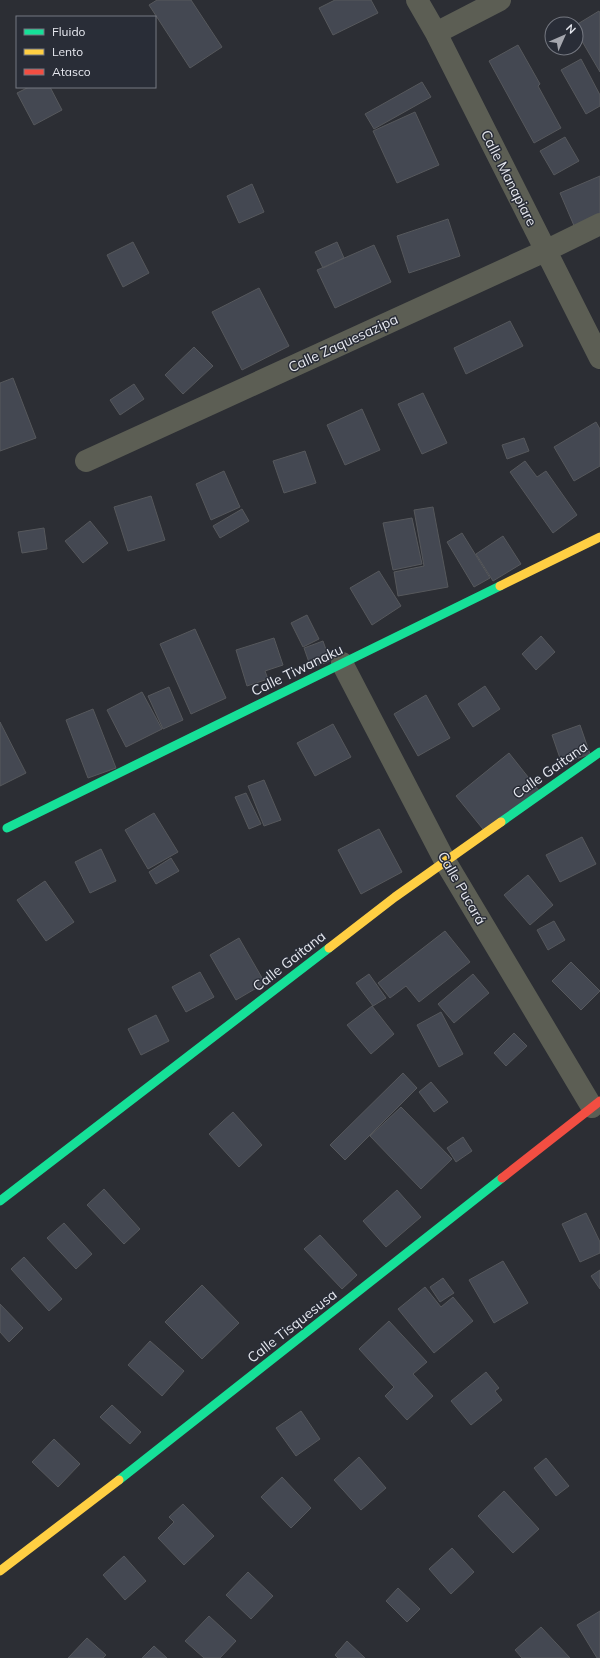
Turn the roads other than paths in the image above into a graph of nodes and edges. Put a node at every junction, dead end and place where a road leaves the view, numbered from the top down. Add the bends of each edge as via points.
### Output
1 (416, 0) edge
2 (500, 0) edge
3 (436, 33) junction
4 (600, 224) edge
5 (546, 251) junction
6 (600, 358) edge
7 (86, 461) dead end
8 (600, 537) edge
9 (342, 663) junction
10 (600, 752) edge
11 (7, 828) dead end
12 (445, 861) junction
13 (596, 1104) edge
14 (0, 1201) edge
15 (0, 1572) edge

1 - 3 street, Calle Manapiare
2 - 3 street
3 - 5 street, Calle Manapiare
4 - 5 street, Calle Zaquesazipa
5 - 6 street, Calle Manapiare
5 - 7 street, Calle Zaquesazipa
8 - 9 street, Calle Tiwanaku
9 - 11 street, Calle Tiwanaku
9 - 12 street, Calle Pucará
10 - 12 street, Calle Gaitana
12 - 13 street, Calle Pucará
12 - 14 street, Calle Gaitana
13 - 15 street, Calle Tisquesusa

